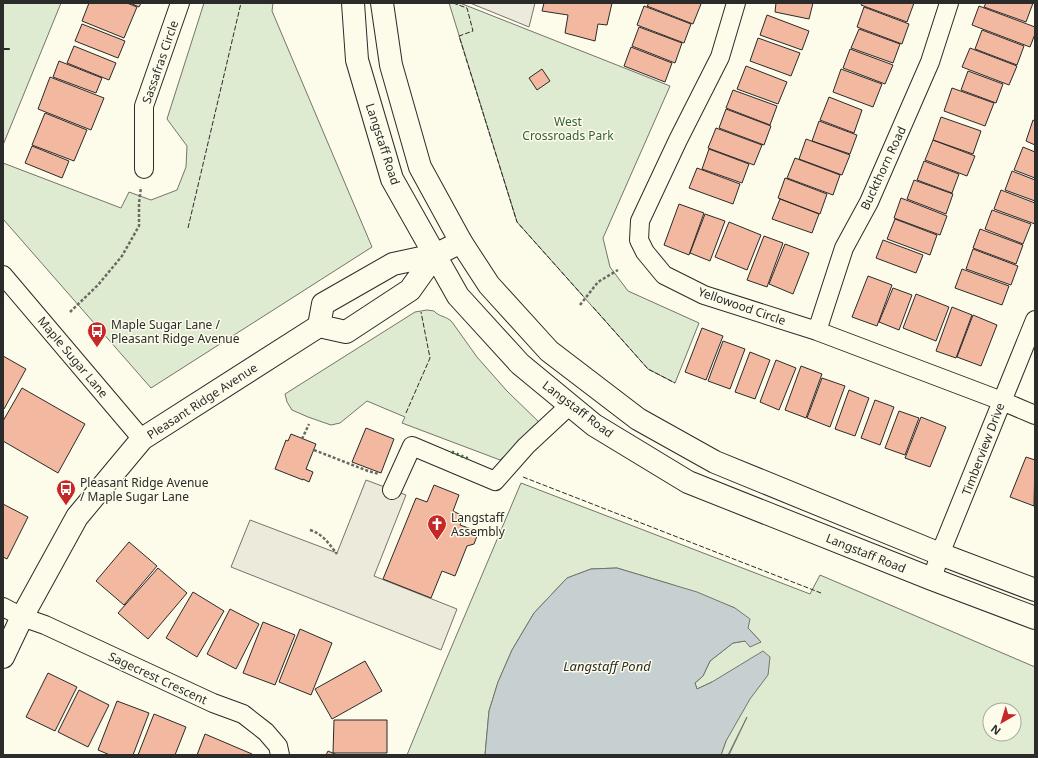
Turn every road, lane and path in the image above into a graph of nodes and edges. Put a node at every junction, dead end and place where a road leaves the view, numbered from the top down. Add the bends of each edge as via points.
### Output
1 (180, 3) edge
2 (353, 3) edge
3 (382, 3) edge
4 (736, 3) edge
5 (949, 3) edge
6 (144, 169) joint
7 (461, 242) junction
8 (434, 255) junction
9 (618, 270) dead end
10 (3, 275) edge
11 (580, 305) dead end
12 (70, 312) dead end
13 (1035, 320) edge
14 (319, 326) junction
15 (817, 331) junction
16 (1002, 401) junction
17 (570, 405) junction
18 (1035, 415) edge
19 (309, 424) dead end
20 (302, 439) dead end
21 (142, 440) junction
22 (314, 450) dead end
23 (368, 472) dead end
24 (392, 490) dead end
25 (310, 530) dead end
26 (337, 554) dead end
27 (940, 554) junction
28 (932, 579) junction
29 (1035, 590) edge
30 (3, 607) edge
31 (22, 617) junction
32 (1035, 618) edge
33 (3, 657) edge
34 (280, 755) edge

1 - 6 street, Sassafras Circle via 144,106
2 - 8 main road, Langstaff Road via 357,60 392,178
3 - 7 main road via 391,64 420,167
4 - 15 street, Yellowood Circle via 720,57 640,221 640,240 645,252 664,275 704,295
5 - 15 street, Buckthorn Road via 930,62 872,195 844,248
6 - 12 path via 138,226 122,256 98,285
7 - 8 main road
7 - 27 main road via 489,285 549,351 638,418 715,462
8 - 14 main road via 393,264 323,304
8 - 14 main road via 410,290 346,332
8 - 17 main road, Langstaff Road via 458,296 520,364
9 - 11 path via 598,282
10 - 21 street, Maple Sugar Lane
13 - 16 street, Timberview Drive
14 - 21 main road, Pleasant Ridge Avenue
15 - 16 street, Yellowood Circle
16 - 18 street, Yellowood Circle
16 - 27 street, Timberview Drive
17 - 24 street via 526,446 495,481 412,446
17 - 28 main road, Langstaff Road via 594,425 688,482
19 - 20 path
21 - 31 main road, Pleasant Ridge Avenue via 78,517
22 - 23 path
25 - 26 path via 322,537
27 - 28 street, Timberview Drive
27 - 29 main road
28 - 32 main road, Langstaff Road
30 - 31 street, Sagecrest Crescent
31 - 33 main road, Pleasant Ridge Avenue
31 - 34 street, Sagecrest Crescent via 243,714 266,732 278,746

